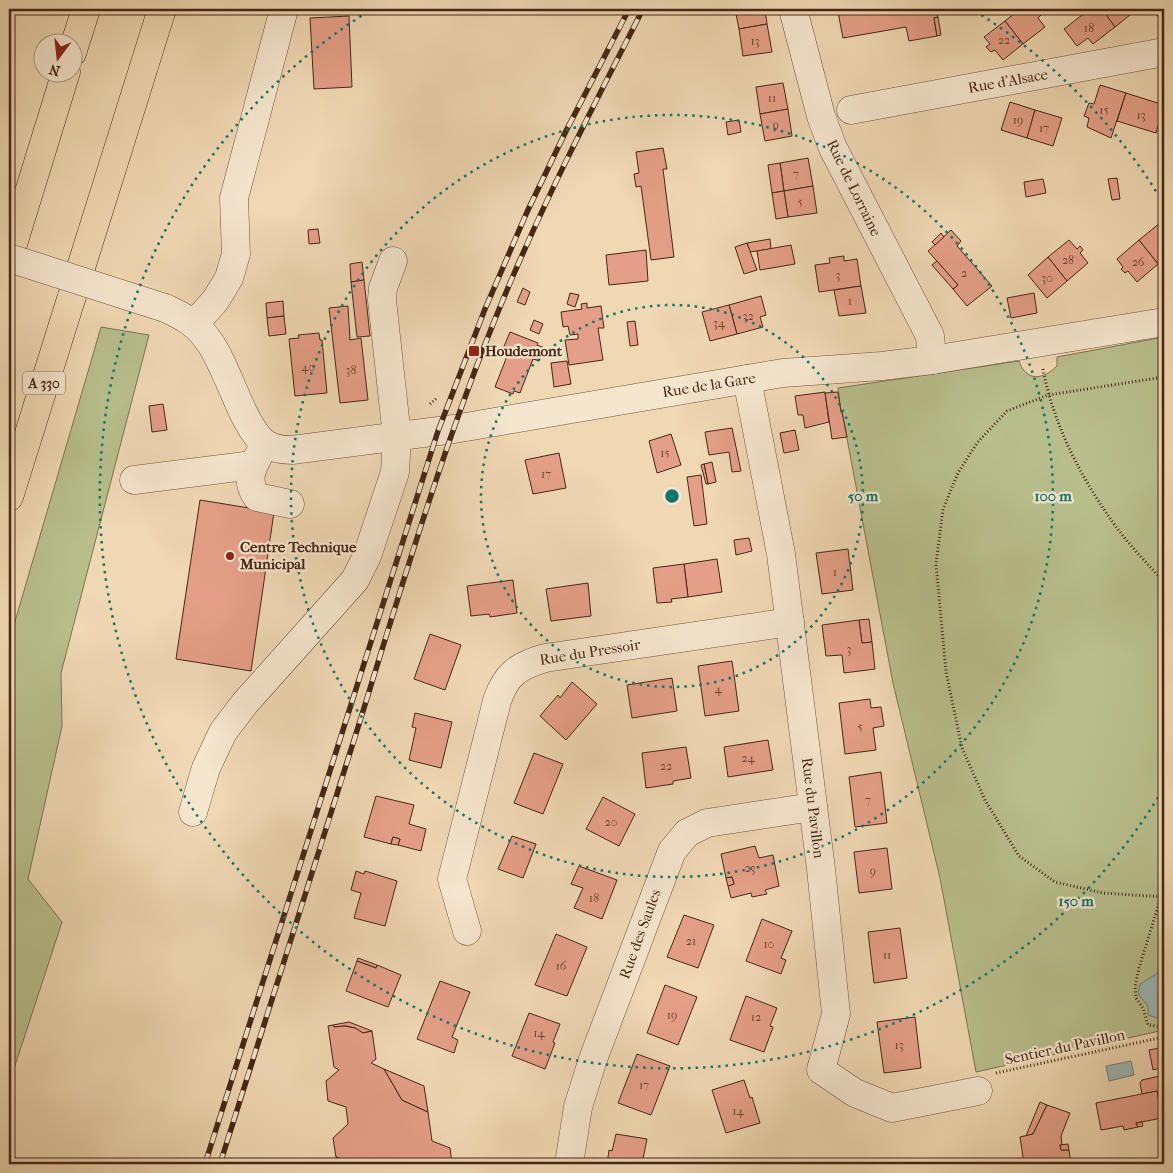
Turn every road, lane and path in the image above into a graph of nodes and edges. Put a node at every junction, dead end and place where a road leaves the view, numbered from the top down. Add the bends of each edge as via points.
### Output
1 (86, 9) edge
2 (162, 9) edge
3 (284, 9) edge
4 (793, 9) edge
5 (79, 32) edge
6 (1164, 52) edge
7 (63, 82) edge
8 (851, 110) dead end
9 (9, 257) edge
10 (393, 261) dead end
11 (1164, 322) edge
12 (194, 324) junction
13 (1038, 342) junction
14 (932, 360) junction
15 (1164, 377) edge
16 (747, 379) junction
17 (1048, 395) junction
18 (398, 437) junction
19 (258, 448) junction
20 (134, 480) dead end
21 (9, 497) edge
22 (290, 504) dead end
23 (1164, 582) edge
24 (790, 622) junction
25 (813, 807) junction
26 (193, 812) dead end
27 (1164, 887) edge
28 (1162, 898) edge
29 (467, 931) dead end
30 (1164, 1027) edge
31 (1164, 1037) edge
32 (978, 1091) joint
33 (569, 1164) edge

1 - 5 highway
2 - 21 highway, A 330
3 - 12 street via 234,198 236,254 232,270 223,291
4 - 14 street, Rue de Lorraine via 821,116 833,148 930,336
6 - 8 street, Rue d'Alsace
7 - 9 highway
9 - 12 street, bridge via 165,308
10 - 18 street via 382,300
11 - 13 street, Rue de la Gare
12 - 19 street via 218,354
13 - 14 street, Rue de la Gare
13 - 17 path
14 - 16 street, Rue de la Gare
15 - 17 path
16 - 18 street, Rue de la Gare
16 - 24 street, Rue du Pavillon via 781,554
17 - 23 path via 1076,465 1112,522
17 - 28 path via 1007,411 978,442 958,473 943,509 936,564 946,672 962,748 984,800 1019,856 1055,882 1103,893
18 - 19 street, Rue de la Gare via 292,450
18 - 26 street via 395,472 367,556 354,580 244,703 223,732 206,768
19 - 20 street
19 - 22 street via 249,479 252,489 257,496
24 - 25 street, Rue du Pavillon
24 - 29 street, Rue du Pressoir via 545,658 517,669 502,686 497,701 452,879
25 - 32 street, Rue du Pavillon via 836,1014 821,1070 855,1093 892,1108
25 - 33 street, Rue des Saules via 707,823 687,834 672,851 585,1083
27 - 28 path
28 - 30 path via 1135,987 1136,998 1148,1025
31 - 32 path, Sentier du Pavillon via 988,1074

